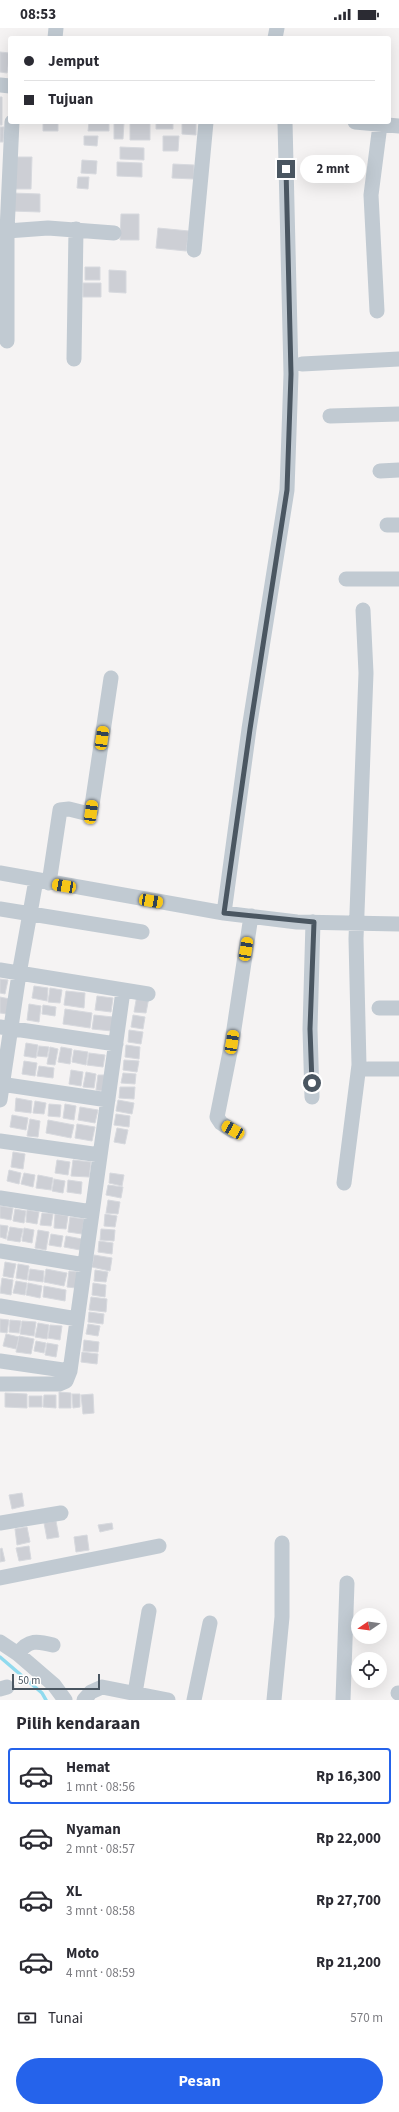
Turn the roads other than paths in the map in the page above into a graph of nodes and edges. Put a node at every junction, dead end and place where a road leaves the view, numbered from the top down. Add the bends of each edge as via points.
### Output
1 (12, 124) edge
2 (206, 124) edge
3 (285, 124) edge
4 (372, 124) edge
5 (380, 125) junction
6 (399, 126) edge
7 (76, 229) junction
8 (3, 231) edge
9 (114, 233) dead end
10 (194, 250) dead end
11 (377, 311) dead end
12 (7, 341) dead end
13 (74, 359) dead end
14 (399, 359) edge
15 (302, 364) dead end
16 (399, 414) edge
17 (330, 416) dead end
18 (399, 470) edge
19 (380, 471) dead end
20 (346, 579) dead end
21 (399, 579) edge
22 (363, 610) dead end
23 (111, 678) dead end
24 (0, 873) edge
25 (40, 883) junction
26 (225, 906) junction
27 (30, 907) junction
28 (0, 909) edge
29 (399, 924) edge
30 (250, 925) junction
31 (356, 925) junction
32 (313, 931) junction
33 (142, 932) dead end
34 (0, 970) edge
35 (19, 974) junction
36 (123, 990) junction
37 (148, 994) dead end
38 (379, 1008) dead end
39 (399, 1008) edge
40 (5, 1028) edge
41 (116, 1044) junction
42 (368, 1069) dead end
43 (399, 1069) edge
44 (1, 1084) edge
45 (312, 1097) dead end
46 (0, 1100) edge
47 (108, 1100) junction
48 (233, 1130) dead end
49 (0, 1141) edge
50 (100, 1155) junction
51 (344, 1184) dead end
52 (0, 1198) edge
53 (92, 1212) junction
54 (0, 1251) edge
55 (85, 1266) junction
56 (0, 1306) edge
57 (77, 1319) junction
58 (0, 1361) edge
59 (70, 1372) junction
60 (0, 1384) edge
61 (61, 1513) dead end
62 (0, 1523) edge
63 (282, 1543) dead end
64 (159, 1546) dead end
65 (0, 1578) edge
66 (347, 1583) dead end
67 (149, 1612) dead end
68 (210, 1623) dead end
69 (0, 1642) edge
70 (53, 1645) dead end
71 (18, 1654) junction
72 (135, 1693) junction
73 (65, 1700) edge
74 (84, 1700) edge
75 (168, 1700) edge
76 (194, 1700) edge
77 (274, 1700) edge
78 (343, 1700) edge

1 - 8 street
2 - 10 street
3 - 26 street via 291,374 287,490
4 - 5 street
5 - 6 street
5 - 11 street via 371,195
7 - 8 street
7 - 9 street
7 - 13 street
8 - 12 street
14 - 15 street
16 - 17 street
18 - 19 street
20 - 21 street
22 - 31 street via 366,673
23 - 25 street via 91,812 89,814 69,809 60,810
24 - 25 street
25 - 26 street
25 - 27 street
26 - 30 street
27 - 28 street
27 - 33 street
27 - 35 street
29 - 31 street
30 - 32 street
30 - 48 street via 232,1042 217,1117 221,1123
31 - 32 street
31 - 51 street via 359,1065
32 - 45 street via 310,1029
34 - 35 street
35 - 36 street
35 - 40 street
36 - 37 street
36 - 41 street
38 - 39 street
40 - 41 street
40 - 44 street
41 - 47 street
42 - 43 street
44 - 46 street
44 - 47 street
47 - 50 street
49 - 50 street
50 - 53 street
52 - 53 street
53 - 55 street
54 - 55 street
55 - 57 street
56 - 57 street
57 - 59 street
58 - 59 street
59 - 60 street via 66,1381 59,1384
61 - 62 street
63 - 77 street via 282,1617
64 - 65 street
66 - 78 street
67 - 72 street
68 - 76 street
69 - 71 street
70 - 71 street via 31,1642
71 - 73 street via 54,1685
72 - 74 street via 102,1687 91,1692
72 - 75 street

